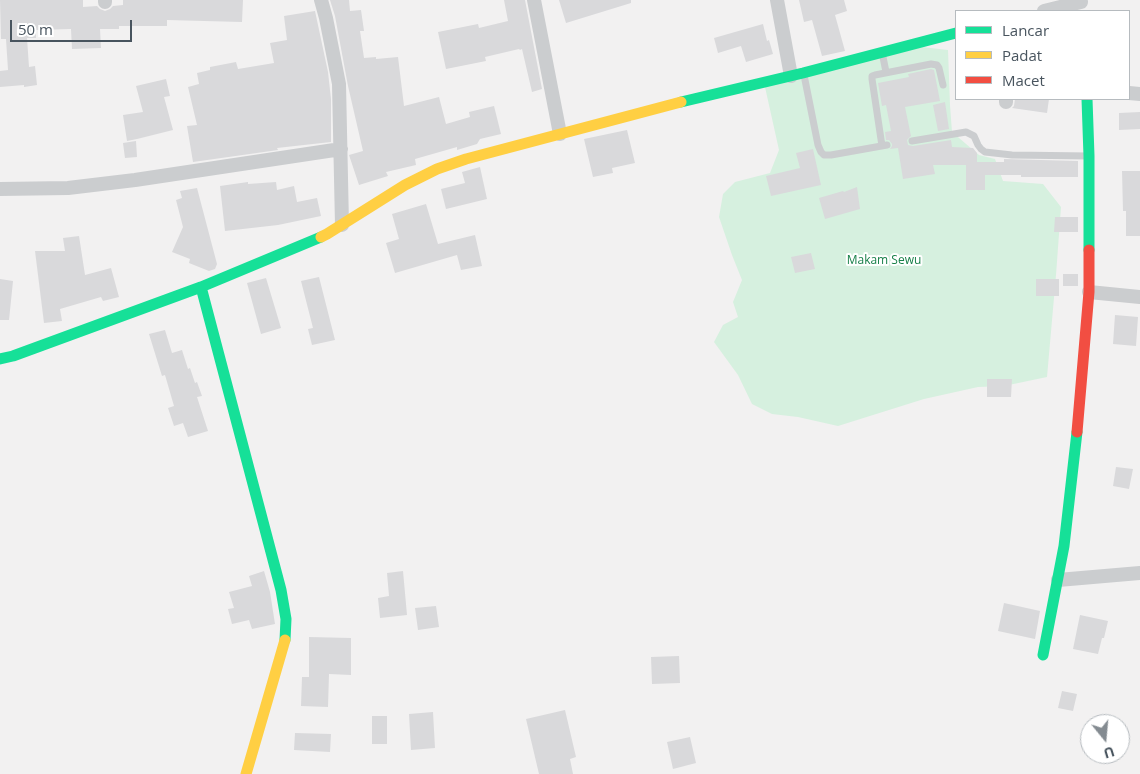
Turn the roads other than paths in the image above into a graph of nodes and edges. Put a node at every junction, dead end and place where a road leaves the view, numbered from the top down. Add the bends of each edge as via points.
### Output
1 (321, 0) edge
2 (534, 0) edge
3 (776, 0) edge
4 (1081, 4) edge
5 (1049, 10) edge
6 (955, 33) edge
7 (882, 52) junction
8 (886, 72) junction
9 (797, 74) junction
10 (943, 85) dead end
11 (1087, 100) edge
12 (560, 134) junction
13 (912, 140) dead end
14 (341, 149) junction
15 (1089, 156) junction
16 (0, 189) edge
17 (342, 225) junction
18 (201, 288) junction
19 (1089, 292) junction
20 (1140, 297) edge
21 (0, 358) edge
22 (1140, 573) edge
23 (1058, 580) junction
24 (1043, 655) dead end
25 (246, 774) edge

1 - 14 street via 339,84
2 - 12 street
3 - 9 street
4 - 5 street
6 - 7 street
7 - 8 lane
7 - 9 street
8 - 9 lane via 872,76 884,145 831,155 824,155 818,146
8 - 10 lane via 937,65
9 - 12 street
11 - 15 street
12 - 17 street via 437,170 405,184
13 - 15 lane via 966,132 974,136 986,152
14 - 16 street via 68,188
14 - 17 street
15 - 19 street
17 - 18 street
18 - 21 street
18 - 25 street via 286,619 285,641
19 - 20 street
19 - 23 street via 1077,436
22 - 23 street
23 - 24 street

